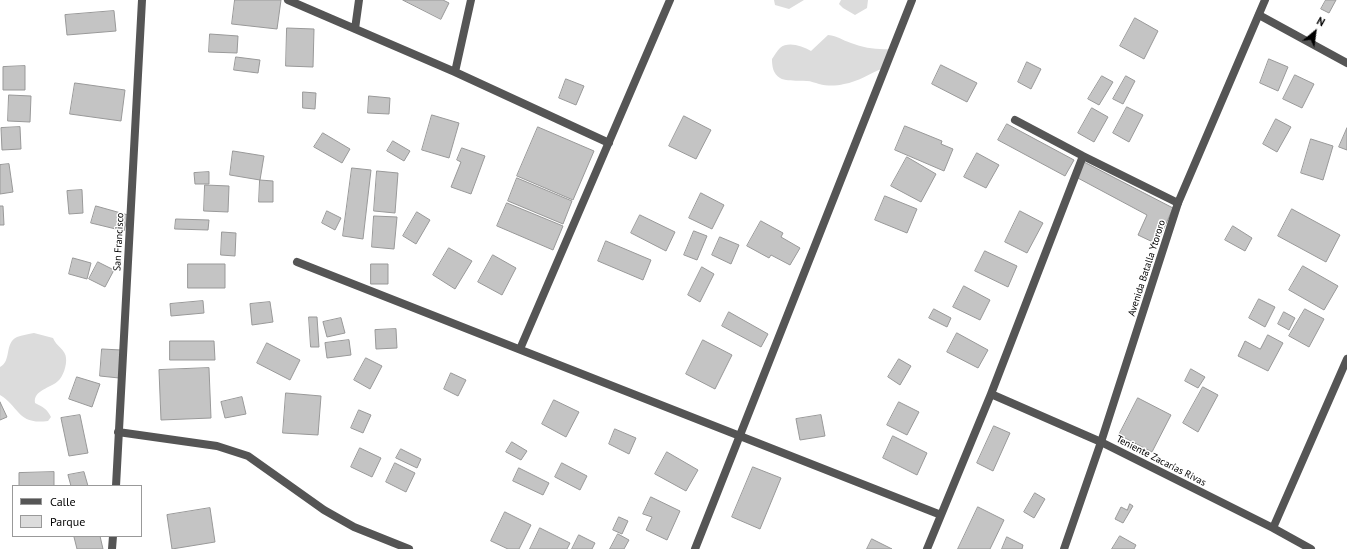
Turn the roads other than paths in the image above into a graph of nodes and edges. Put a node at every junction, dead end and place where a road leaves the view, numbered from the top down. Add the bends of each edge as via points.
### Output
1 (142, 0) edge
2 (288, 0) edge
3 (359, 0) edge
4 (470, 0) edge
5 (670, 0) edge
6 (912, 0) edge
7 (1265, 0) edge
8 (1259, 15) junction
9 (355, 29) junction
10 (1347, 63) edge
11 (455, 72) junction
12 (1015, 120) dead end
13 (609, 143) junction
14 (1083, 156) junction
15 (1178, 203) junction
16 (297, 262) dead end
17 (520, 349) junction
18 (1347, 359) edge
19 (991, 394) junction
20 (118, 432) junction
21 (740, 435) junction
22 (1101, 442) junction
23 (116, 485) edge
24 (941, 515) junction
25 (1273, 528) junction
26 (113, 537) edge
27 (112, 549) edge
28 (409, 549) edge
29 (695, 549) edge
30 (927, 549) edge
31 (1064, 549) edge
32 (1311, 549) edge

1 - 20 street, San Francisco
2 - 9 street
3 - 9 street
4 - 11 street
5 - 13 street
6 - 21 street
7 - 8 street, Avenida Batalla Ytororo
8 - 10 street
8 - 15 street, Avenida Batalla Ytororo
9 - 11 street
11 - 13 street
12 - 14 street
13 - 17 street
14 - 15 street
14 - 19 street
15 - 22 street, Avenida Batalla Ytororo
16 - 17 street
17 - 21 street
18 - 25 street
19 - 22 street, Teniente Zacarías Rivas
19 - 24 street
20 - 23 street, San Francisco
20 - 28 street via 217,446 248,456 324,510 354,527
21 - 24 street
21 - 29 street
22 - 25 street, Teniente Zacarías Rivas
22 - 31 street, Avenida Batalla Ytororo
24 - 30 street
25 - 32 street, Teniente Zacarías Rivas
26 - 27 street

